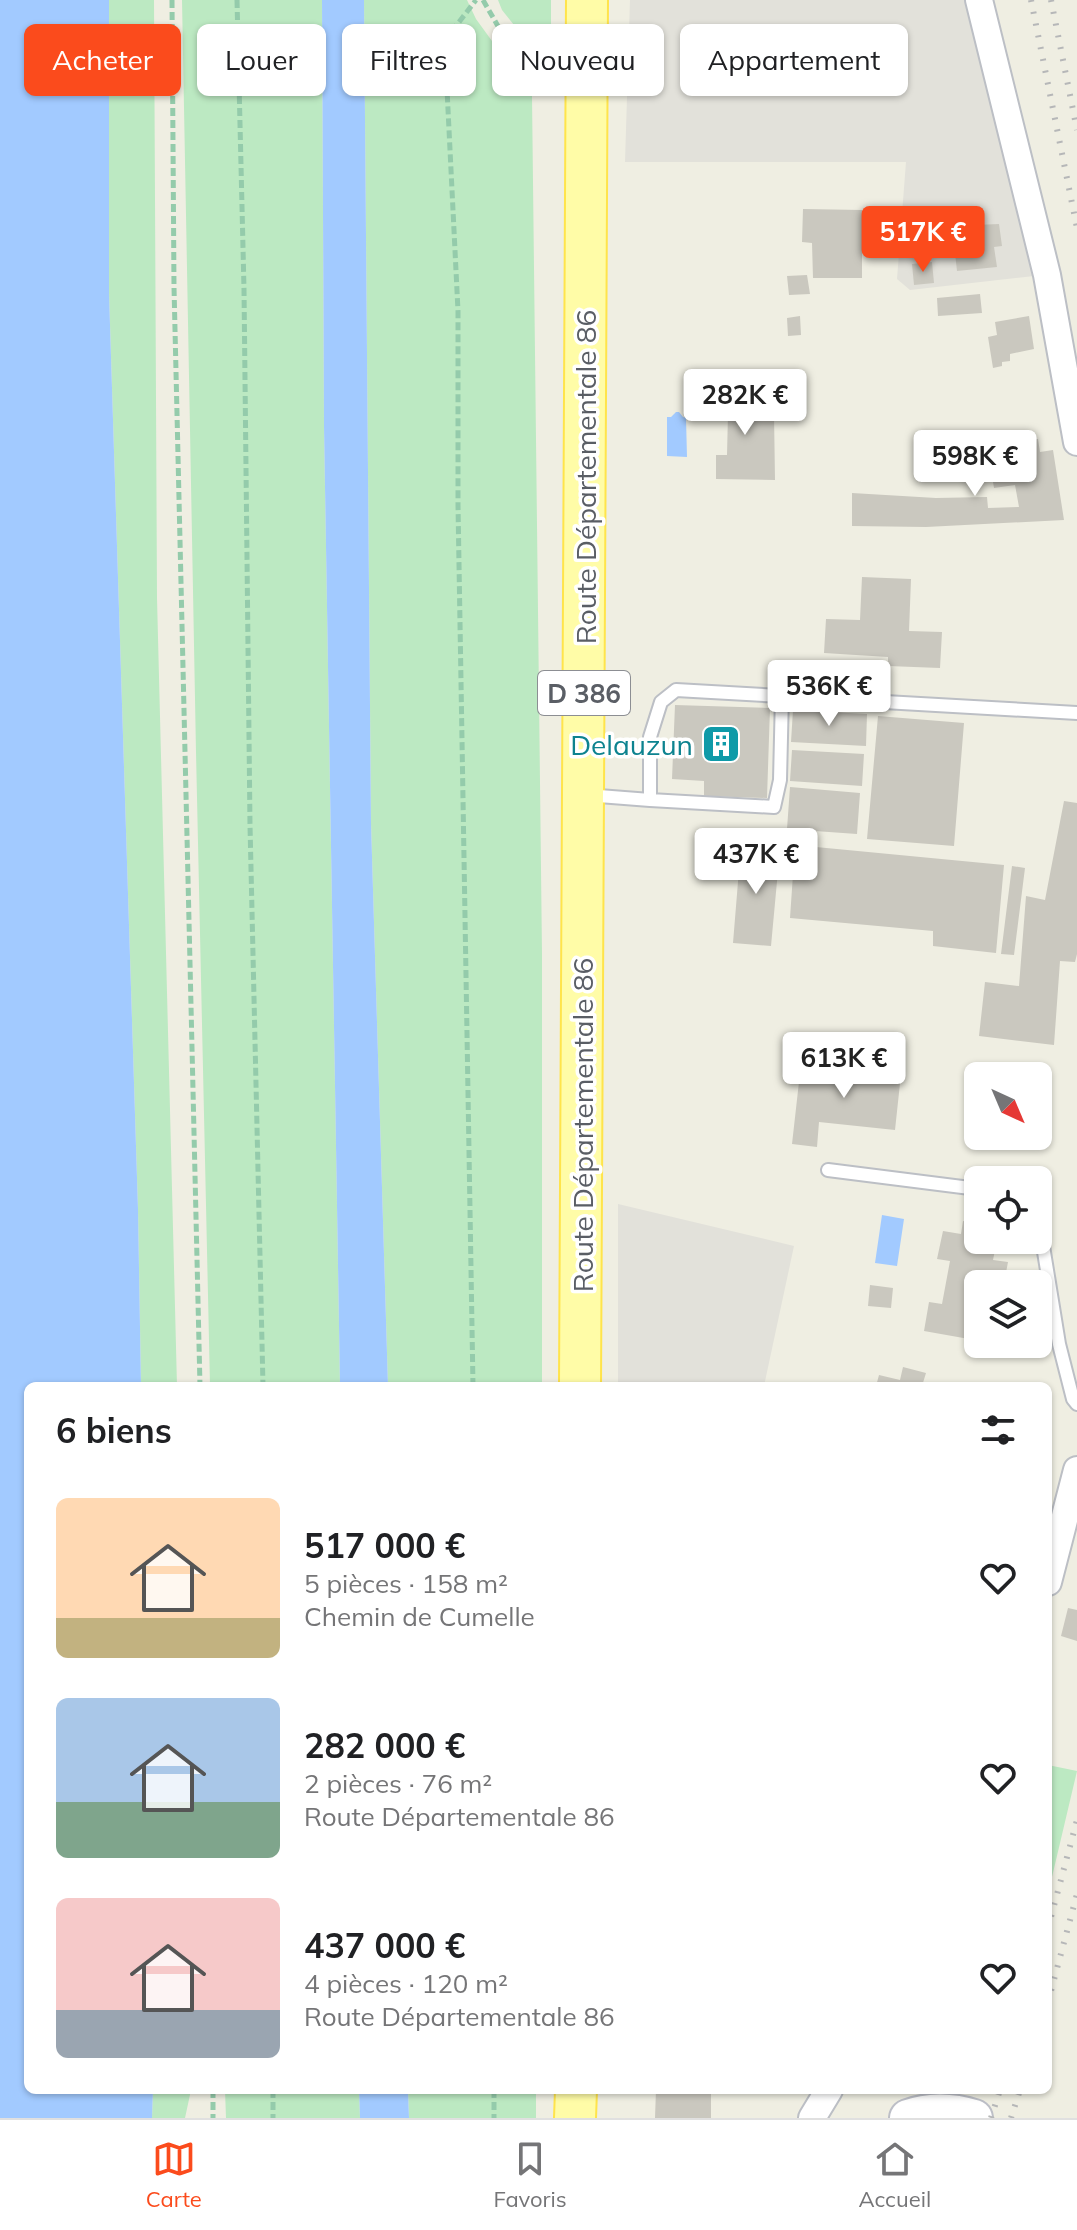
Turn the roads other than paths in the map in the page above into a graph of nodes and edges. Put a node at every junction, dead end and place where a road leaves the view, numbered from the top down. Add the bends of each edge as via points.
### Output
1 (587, 0) edge
2 (979, 0) edge
3 (1077, 442) edge
4 (782, 695) junction
5 (1077, 713) edge
6 (583, 795) junction
7 (650, 800) junction
8 (828, 1170) dead end
9 (964, 1187) edge
10 (1044, 1254) edge
11 (580, 1382) edge
12 (1077, 1404) edge
13 (1077, 1470) edge
14 (1052, 1567) edge
15 (576, 2094) edge
16 (827, 2094) edge
17 (966, 2116) edge
18 (575, 2118) edge
19 (812, 2118) edge
20 (908, 2118) edge

1 - 6 main road, Route Départementale 86 / D 386
2 - 3 street via 1047,275
4 - 5 lane
4 - 7 lane via 676,690 661,702 650,737
4 - 7 lane via 780,780 774,807
6 - 7 lane
6 - 11 main road, Route Départementale 86 / D 386
8 - 9 lane
10 - 12 lane via 1059,1344
13 - 14 street
15 - 18 main road
16 - 19 street
17 - 20 street via 924,2112

